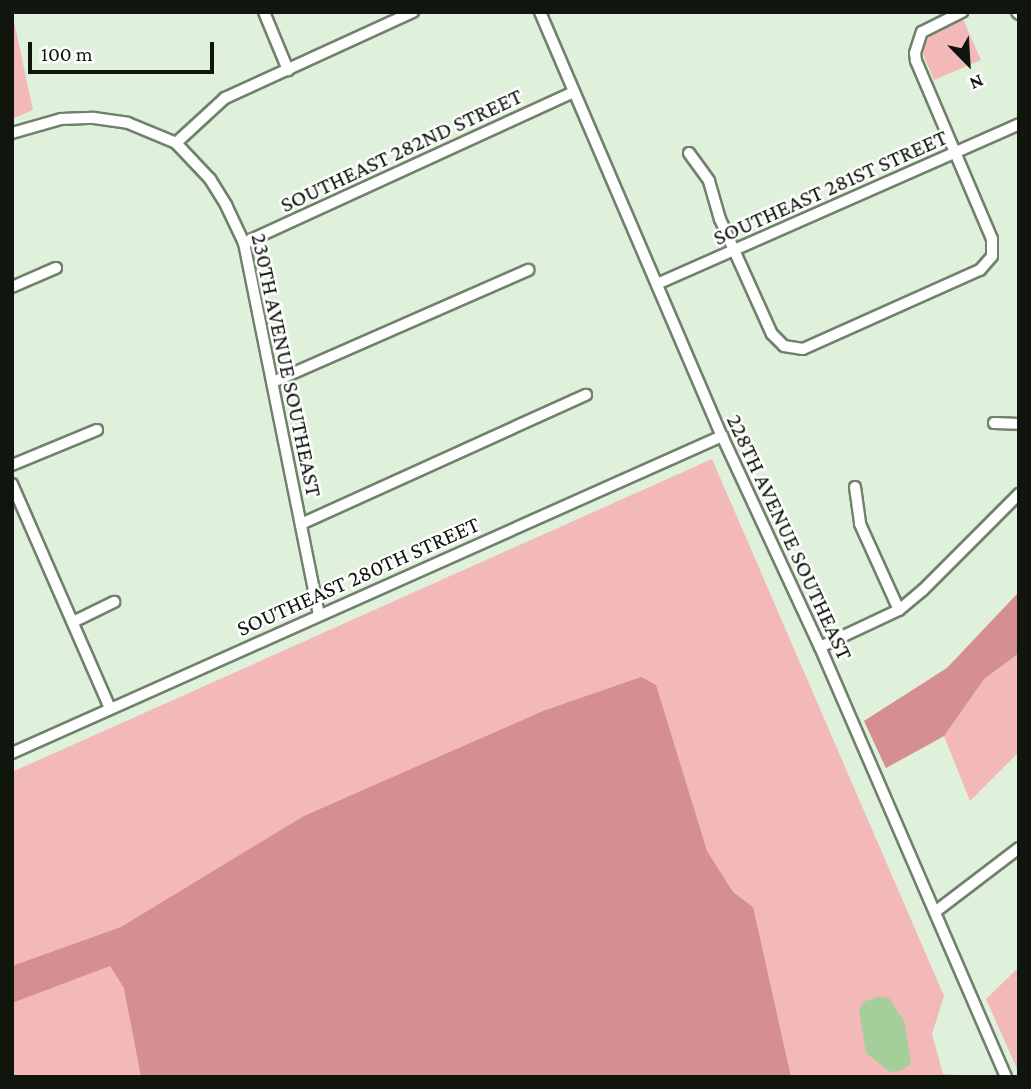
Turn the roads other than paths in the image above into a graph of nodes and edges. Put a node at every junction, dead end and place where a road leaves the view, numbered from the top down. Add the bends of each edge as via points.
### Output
1 (264, 12) edge
2 (413, 12) edge
3 (540, 12) edge
4 (962, 12) edge
5 (288, 70) junction
6 (574, 92) junction
7 (1019, 124) edge
8 (12, 133) edge
9 (176, 143) junction
10 (955, 152) junction
11 (689, 153) dead end
12 (244, 243) junction
13 (734, 250) junction
14 (56, 268) dead end
15 (528, 270) dead end
16 (657, 284) junction
17 (12, 287) edge
18 (273, 382) junction
19 (586, 395) dead end
20 (994, 423) dead end
21 (1019, 424) edge
22 (97, 430) dead end
23 (722, 436) junction
24 (12, 466) edge
25 (12, 484) edge
26 (856, 488) dead end
27 (1019, 494) edge
28 (301, 524) junction
29 (114, 602) dead end
30 (899, 610) junction
31 (319, 614) junction
32 (73, 622) junction
33 (820, 647) junction
34 (110, 708) junction
35 (12, 753) edge
36 (1019, 848) edge
37 (935, 912) junction
38 (1006, 1077) edge

1 - 5 street
2 - 5 street
3 - 6 street, 228TH AVENUE SOUTHEAST
4 - 10 street via 930,26 917,40 916,61
5 - 9 street via 225,99
6 - 12 street, SOUTHEAST 282ND STREET
6 - 16 street, 228TH AVENUE SOUTHEAST
7 - 10 street, SOUTHEAST 281ST STREET
8 - 9 street via 61,119 94,118 128,123
9 - 12 street, 230TH AVENUE SOUTHEAST via 210,179
10 - 13 street, SOUTHEAST 281ST STREET
10 - 13 street via 992,240 992,256 980,270 803,349 785,346 772,334
11 - 13 street via 709,181
12 - 18 street, 230TH AVENUE SOUTHEAST
13 - 16 street, SOUTHEAST 281ST STREET
14 - 17 street
15 - 18 street
16 - 23 street, 228TH AVENUE SOUTHEAST
18 - 28 street, 230TH AVENUE SOUTHEAST
19 - 28 street
20 - 21 street
22 - 24 street
23 - 31 street, SOUTHEAST 280TH STREET
23 - 33 street, 228TH AVENUE SOUTHEAST
25 - 32 street
26 - 30 street via 860,524
27 - 30 street
28 - 31 street, 230TH AVENUE SOUTHEAST
29 - 32 street
30 - 33 street
31 - 34 street, SOUTHEAST 280TH STREET
32 - 34 street
33 - 37 street, 228TH AVENUE SOUTHEAST
34 - 35 street, SOUTHEAST 280TH STREET
36 - 37 street
37 - 38 street, 228TH AVENUE SOUTHEAST

